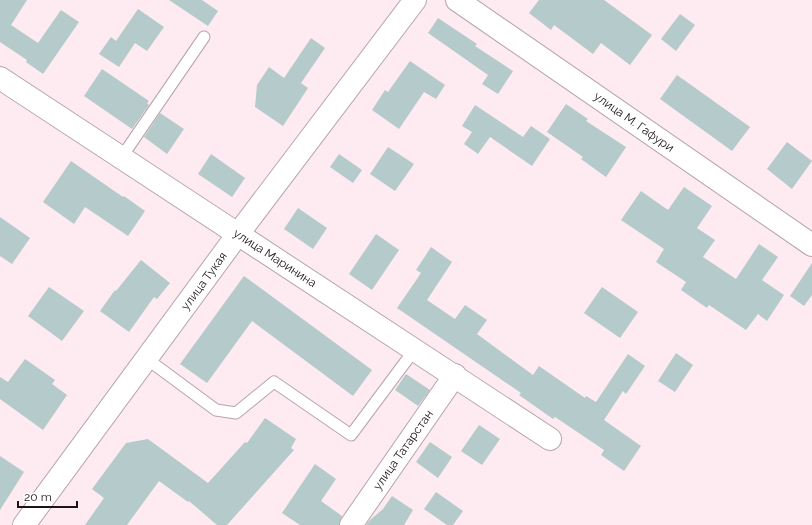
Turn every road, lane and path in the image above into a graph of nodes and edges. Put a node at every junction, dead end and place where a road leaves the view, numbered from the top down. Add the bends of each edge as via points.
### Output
1 (415, 0) edge
2 (457, 0) edge
3 (204, 37) dead end
4 (0, 78) edge
5 (121, 158) junction
6 (238, 234) junction
7 (812, 245) edge
8 (415, 349) junction
9 (146, 359) junction
10 (455, 375) junction
11 (550, 439) dead end
12 (24, 525) edge
13 (351, 525) edge

1 - 6 street, улица Тукая
2 - 7 street, улица М. Гафури
3 - 5 lane
4 - 5 street, улица Маринина
5 - 6 street, улица Маринина
6 - 8 street, улица Маринина
6 - 9 street, улица Тукая
8 - 9 lane via 351,435 274,382 236,413 216,410
8 - 10 street, улица Маринина
9 - 12 street, улица Тукая
10 - 11 street, улица Маринина
10 - 13 street, улица Татарстан

